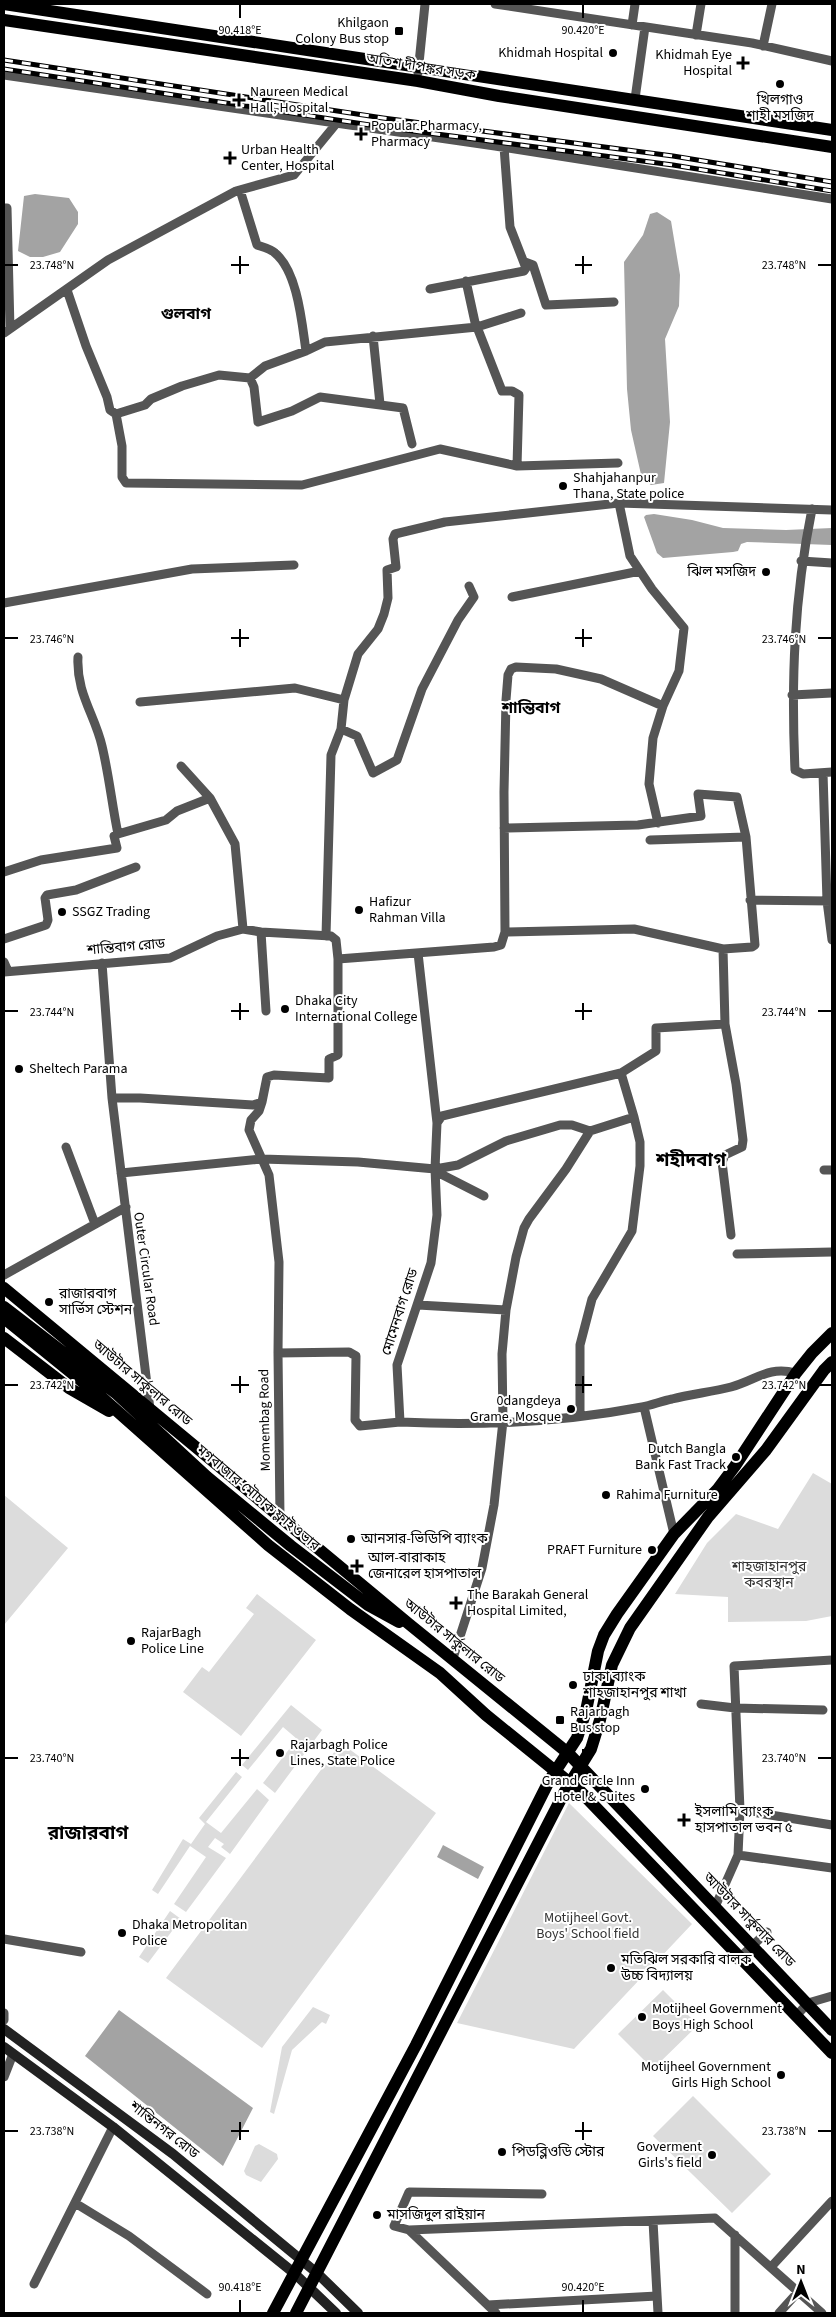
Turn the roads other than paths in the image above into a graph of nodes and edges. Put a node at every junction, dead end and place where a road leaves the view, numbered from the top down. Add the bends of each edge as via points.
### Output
1 (4, 4) edge
2 (425, 4) edge
3 (495, 4) edge
4 (561, 4) edge
5 (635, 4) edge
6 (701, 4) edge
7 (772, 4) edge
8 (560, 14) junction
9 (4, 20) edge
10 (632, 25) junction
11 (645, 27) junction
12 (696, 34) junction
13 (763, 46) junction
14 (832, 61) edge
15 (419, 67) junction
16 (4, 75) edge
17 (418, 81) junction
18 (635, 99) junction
19 (336, 124) junction
20 (832, 130) edge
21 (504, 147) junction
22 (832, 147) edge
23 (240, 190) junction
24 (832, 199) edge
25 (4, 208) edge
26 (525, 262) junction
27 (466, 281) junction
28 (430, 289) dead end
29 (66, 290) junction
30 (614, 302) dead end
31 (520, 314) dead end
32 (477, 328) junction
33 (7, 331) edge
34 (373, 336) junction
35 (306, 351) junction
36 (250, 378) junction
37 (380, 404) junction
38 (116, 414) junction
39 (412, 444) dead end
40 (618, 463) dead end
41 (517, 466) junction
42 (619, 503) junction
43 (812, 509) junction
44 (832, 510) edge
45 (801, 562) junction
46 (832, 563) edge
47 (294, 565) dead end
48 (640, 571) junction
49 (469, 586) dead end
50 (512, 597) dead end
51 (4, 603) edge
52 (78, 657) dead end
53 (832, 693) edge
54 (792, 694) junction
55 (344, 700) junction
56 (140, 702) dead end
57 (663, 706) junction
58 (340, 729) junction
59 (181, 766) dead end
60 (828, 772) edge
61 (210, 798) junction
62 (658, 823) junction
63 (504, 828) junction
64 (118, 834) junction
65 (746, 837) junction
66 (650, 840) dead end
67 (136, 867) dead end
68 (4, 872) edge
69 (750, 900) junction
70 (829, 901) edge
71 (243, 929) junction
72 (261, 932) junction
73 (505, 932) junction
74 (330, 937) junction
75 (4, 940) edge
76 (832, 940) edge
77 (723, 949) junction
78 (418, 953) junction
79 (338, 960) junction
80 (4, 962) edge
81 (102, 963) junction
82 (6, 972) edge
83 (266, 1011) dead end
84 (725, 1024) junction
85 (621, 1073) junction
86 (112, 1098) junction
87 (262, 1102) junction
88 (634, 1117) junction
89 (436, 1123) junction
90 (590, 1131) junction
91 (66, 1147) dead end
92 (262, 1159) junction
93 (435, 1170) junction
94 (121, 1173) junction
95 (484, 1196) dead end
96 (126, 1208) junction
97 (95, 1224) junction
98 (731, 1235) dead end
99 (832, 1252) edge
100 (737, 1254) dead end
101 (4, 1275) edge
102 (4, 1288) edge
103 (418, 1306) junction
104 (4, 1307) edge
105 (506, 1310) junction
106 (4, 1318) edge
107 (832, 1333) edge
108 (4, 1338) edge
109 (278, 1353) junction
110 (832, 1362) edge
111 (796, 1373) junction
112 (644, 1407) junction
113 (150, 1409) junction
114 (120, 1416) junction
115 (580, 1416) junction
116 (503, 1421) junction
117 (400, 1422) junction
118 (133, 1428) junction
119 (280, 1517) junction
120 (674, 1534) junction
121 (408, 1624) junction
122 (453, 1658) junction
123 (832, 1660) edge
124 (701, 1704) dead end
125 (735, 1708) junction
126 (823, 1710) dead end
127 (568, 1752) junction
128 (582, 1766) junction
129 (555, 1771) junction
130 (570, 1783) junction
131 (740, 1810) junction
132 (832, 1825) edge
133 (738, 1855) junction
134 (832, 1868) edge
135 (716, 1907) junction
136 (767, 1932) dead end
137 (4, 1939) edge
138 (81, 1952) dead end
139 (737, 1960) dead end
140 (832, 1996) edge
141 (808, 2003) junction
142 (4, 2013) edge
143 (797, 2014) junction
144 (4, 2020) edge
145 (4, 2029) edge
146 (832, 2030) edge
147 (4, 2047) edge
148 (832, 2053) edge
149 (14, 2054) junction
150 (40, 2055) junction
151 (32, 2067) junction
152 (4, 2077) edge
153 (122, 2114) junction
154 (113, 2127) junction
155 (542, 2194) dead end
156 (832, 2201) edge
157 (75, 2203) junction
158 (653, 2221) junction
159 (409, 2230) junction
160 (735, 2235) junction
161 (302, 2260) junction
162 (771, 2267) junction
163 (294, 2273) junction
164 (318, 2273) junction
165 (34, 2284) dead end
166 (310, 2288) junction
167 (798, 2292) junction
168 (207, 2294) dead end
169 (657, 2296) junction
170 (488, 2305) junction
171 (274, 2313) edge
172 (296, 2313) edge
173 (336, 2313) edge
174 (358, 2313) edge
175 (496, 2313) edge
176 (658, 2313) edge
177 (735, 2313) edge
178 (779, 2313) edge
179 (822, 2313) edge

1 - 15 main road, অতিশ দীপঙ্কর সড়ক
2 - 15 street
3 - 8 street
4 - 8 street
5 - 10 street
6 - 12 street
7 - 13 street
8 - 10 street
9 - 17 main road, অতিশ দীপঙ্কর সড়ক
10 - 11 street
11 - 12 street
11 - 18 street
12 - 13 street
13 - 14 street
15 - 17 street
15 - 18 main road, অতিশ দীপঙ্কর সড়ক
16 - 19 street
17 - 22 main road, অতিশ দীপঙ্কর সড়ক
18 - 20 main road, অতিশ দীপঙ্কর সড়ক
19 - 21 street
19 - 23 street via 294,175
21 - 24 street
21 - 26 street via 510,227
23 - 29 street via 108,260
23 - 35 street via 257,245 275,253 286,268 297,298
25 - 33 street via 7,208
26 - 27 street via 524,271
26 - 30 street via 533,265 546,305
27 - 28 street
27 - 32 street
29 - 33 street
29 - 38 street via 110,410
31 - 32 street
32 - 34 street
32 - 41 street via 502,392 519,395
34 - 35 street via 324,342
34 - 37 street
35 - 36 street via 265,366
36 - 37 street via 258,422 292,411 320,397
36 - 38 street via 218,376 182,386 150,399 145,406
37 - 39 street via 403,408
38 - 41 street via 122,446 122,477 126,483 302,485 440,449
40 - 41 street
42 - 43 street
42 - 48 street via 630,556
42 - 55 street via 445,522 395,534 392,540 396,566 387,570 388,598 384,614 378,629 358,654
43 - 44 street
43 - 45 street
45 - 46 street
45 - 54 street
47 - 51 street via 192,569
48 - 50 street
48 - 57 street via 684,628 679,671
49 - 58 street via 474,596 422,690 397,760 373,773 357,736
52 - 64 street via 77,672 102,746
53 - 54 street
54 - 60 street via 795,770 803,774
55 - 56 street via 295,688
55 - 58 street
57 - 62 street via 653,738 649,784
57 - 63 street via 601,679 556,669 511,669 506,700
58 - 74 street via 330,755
59 - 61 street
60 - 70 street
61 - 64 street via 177,811 166,820
61 - 71 street via 235,844
62 - 63 street
62 - 65 street via 701,816 698,794 737,797
63 - 73 street
64 - 68 street via 114,836 117,848 41,860
65 - 66 street
65 - 69 street
67 - 75 street via 76,890 47,895 46,925
69 - 70 street
69 - 77 street via 755,945
70 - 76 street
71 - 72 street, শান্তিবাগ রোড
71 - 81 street, শান্তিবাগ রোড via 217,936 170,958
72 - 74 street, শান্তিবাগ রোড
72 - 83 street
73 - 77 street via 634,929
73 - 78 street via 501,945 494,947
74 - 79 street
77 - 84 street
78 - 79 street
78 - 89 street, মোমেনবাগ রোড
79 - 87 street via 338,1055 329,1059 329,1078 267,1077
80 - 82 street
81 - 82 street, শান্তিবাগ রোড
81 - 86 street
84 - 85 street via 656,1028 656,1050
84 - 98 street via 744,1140 742,1147 725,1155 722,1162
85 - 88 street
85 - 89 street via 442,1116
86 - 87 street via 253,1105
86 - 94 street
87 - 92 street via 249,1130
88 - 90 street
88 - 115 street via 640,1142 640,1166 632,1231 592,1299 580,1345
89 - 93 street, মোমেনবাগ রোড
90 - 93 street via 560,1125 506,1141 464,1164
90 - 105 street via 524,1228
91 - 97 street
92 - 93 street
92 - 94 street
92 - 109 street via 269,1175 279,1262
93 - 95 street
93 - 103 street, মোমেনবাগ রোড via 437,1215 431,1262
94 - 96 street
96 - 97 street, Outer Circular Road
96 - 113 street, Outer Circular Road
97 - 101 street, Outer Circular Road
99 - 100 street
102 - 113 main road, আউটার সার্কুলার রোড
103 - 105 street
103 - 117 street, মোমেনবাগ রোড via 397,1365
104 - 121 main road, মগবাজার-মৌচাক ফ্লাইওভার via 117,1394 207,1477 291,1546 357,1597 398,1622
105 - 116 street via 502,1354
106 - 114 main road
107 - 111 main road
108 - 114 main road via 69,1388
109 - 117 street via 353,1354 356,1356 355,1420 358,1424
109 - 119 street, Momembag Road
110 - 128 main road via 766,1450 708,1517 630,1628 612,1665 596,1734
111 - 112 street via 764,1373 736,1386
111 - 120 main road via 717,1490
112 - 115 street
112 - 120 street
113 - 118 main road
113 - 119 main road, আউটার সার্কুলার রোড
114 - 118 main road
115 - 116 street
116 - 117 street
116 - 122 street via 494,1505 482,1568
118 - 129 main road via 268,1545 440,1673
119 - 121 main road, আউটার সার্কুলার রোড
120 - 127 main road via 604,1635 582,1726
121 - 122 main road, আউটার সার্কুলার রোড
122 - 127 main road, আউটার সার্কুলার রোড
123 - 125 street via 734,1666
124 - 125 street
125 - 126 street
125 - 131 street
127 - 128 main road, আউটার সার্কুলার রোড
127 - 129 main road
128 - 130 main road
128 - 135 main road, আউটার সার্কুলার রোড
129 - 130 main road
129 - 161 main road
130 - 143 main road
130 - 164 main road
131 - 132 street
131 - 133 street
133 - 134 street
133 - 135 street
135 - 141 main road, আউটার সার্কুলার রোড
136 - 139 street
137 - 138 street
140 - 141 street
141 - 143 street
141 - 146 main road, আউটার সার্কুলার রোড
142 - 144 street
143 - 148 main road
145 - 150 main road, শান্তিনগর রোড
147 - 149 main road
149 - 151 main road
149 - 152 street
150 - 151 main road
150 - 153 main road, শান্তিনগর রোড
151 - 154 main road
153 - 154 main road
153 - 161 main road, শান্তিনগর রোড
154 - 157 street
154 - 163 main road
155 - 159 street via 409,2192 394,2226
156 - 162 street
157 - 165 street
157 - 168 street via 128,2236
158 - 159 street
158 - 160 street via 716,2218
158 - 169 street
159 - 170 street
160 - 162 street
160 - 177 street
161 - 163 main road
161 - 164 main road, শান্তিনগর রোড
162 - 167 street
163 - 166 main road
163 - 171 main road
164 - 166 main road
164 - 174 main road, শান্তিনগর রোড
166 - 172 main road
166 - 173 main road
167 - 178 street
167 - 179 street
169 - 170 street
169 - 176 street
170 - 175 street

